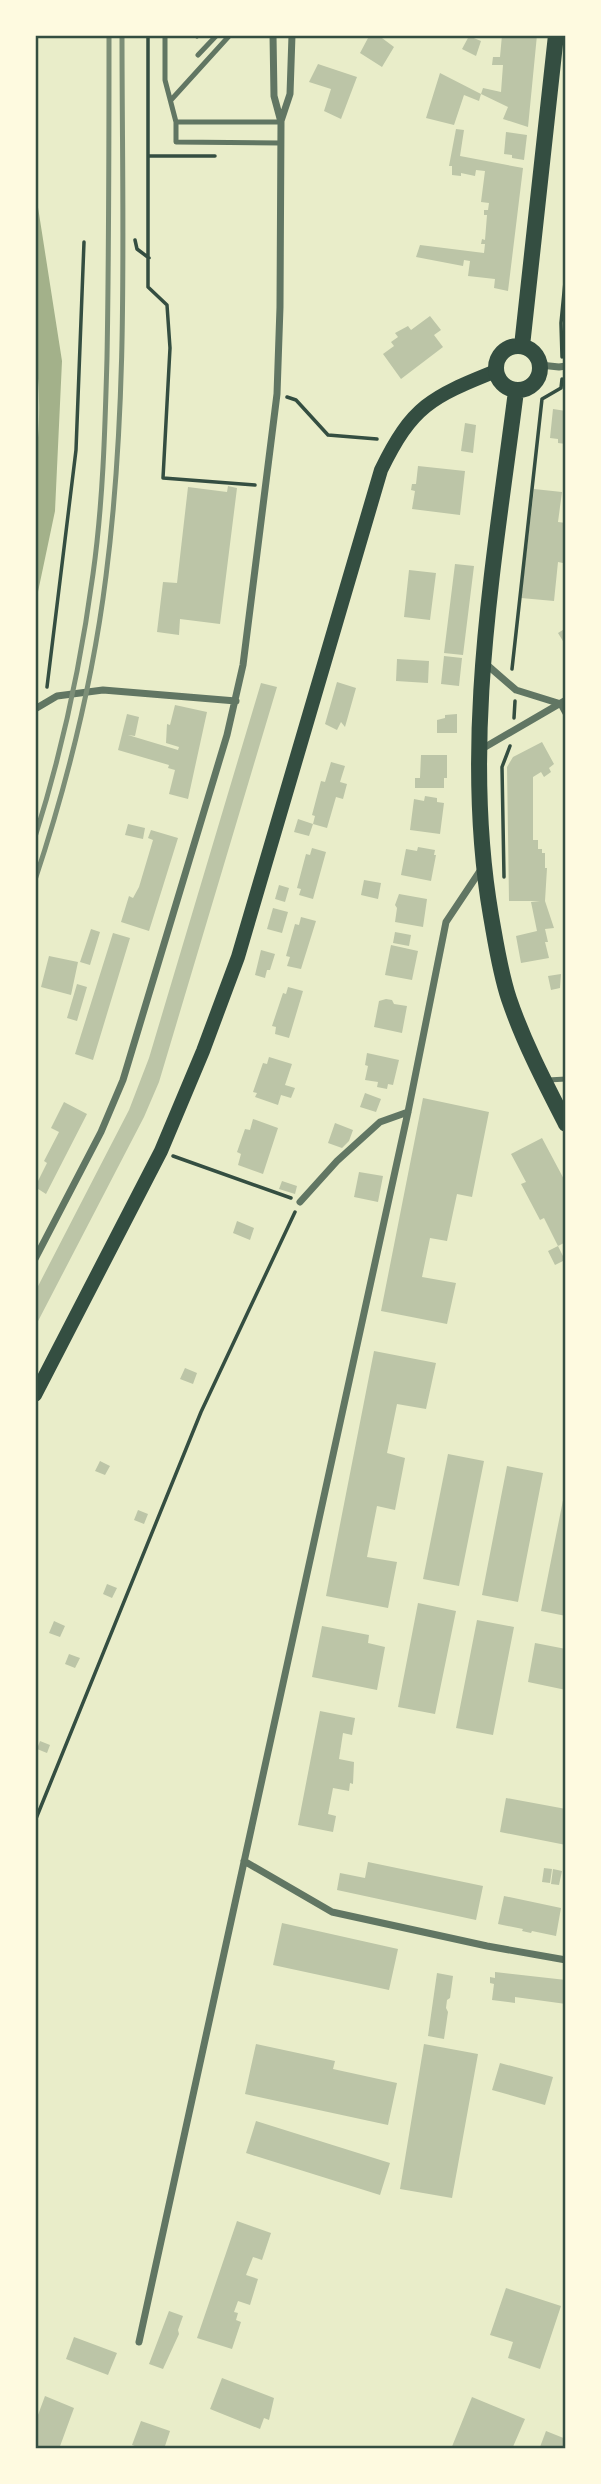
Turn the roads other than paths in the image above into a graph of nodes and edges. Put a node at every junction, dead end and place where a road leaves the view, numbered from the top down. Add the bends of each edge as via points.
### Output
1 (165, 35) edge
2 (217, 35) edge
3 (230, 35) edge
4 (274, 35) edge
5 (292, 35) edge
6 (556, 35) edge
7 (198, 55) dead end
8 (171, 100) junction
9 (176, 122) junction
10 (281, 122) junction
11 (281, 143) junction
12 (522, 346) junction
13 (540, 365) junction
14 (564, 366) edge
15 (496, 371) junction
16 (516, 391) junction
17 (483, 661) junction
18 (236, 701) junction
19 (563, 702) edge
20 (35, 709) edge
21 (566, 713) edge
22 (479, 750) junction
23 (482, 868) junction
24 (566, 1079) edge
25 (544, 1081) junction
26 (408, 1112) junction
27 (566, 1124) edge
28 (300, 1202) road end
29 (35, 1259) edge
30 (35, 1395) edge
31 (244, 1861) junction
32 (566, 1960) edge
33 (139, 2342) dead end

1 - 8 lane via 165,80
2 - 7 lane
3 - 8 lane
4 - 10 street via 274,96
5 - 10 street via 290,94
6 - 12 main road
8 - 9 lane
9 - 10 lane
9 - 11 lane via 176,142
10 - 11 street
11 - 18 street via 277,394
12 - 13 main road via 534,353
12 - 15 main road via 503,352
13 - 14 street
13 - 16 main road via 534,384
15 - 16 main road via 502,384
15 - 30 main road via 457,387 415,413 381,470 238,957 203,1051 161,1151
16 - 17 main road
17 - 19 street via 516,690
17 - 22 main road
18 - 20 street via 103,690 57,696
18 - 29 street via 123,1080
19 - 21 street
19 - 22 street
22 - 23 main road
23 - 25 main road via 508,997
23 - 26 street via 446,922
24 - 25 lane
25 - 27 main road
26 - 28 street via 380,1122
26 - 31 street
31 - 32 street via 332,1912
31 - 33 street

